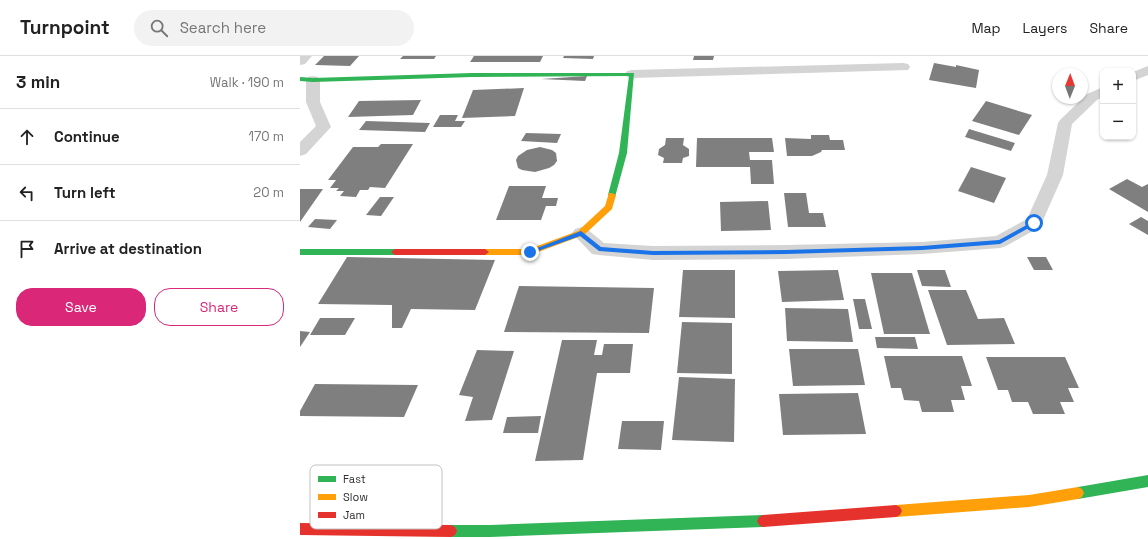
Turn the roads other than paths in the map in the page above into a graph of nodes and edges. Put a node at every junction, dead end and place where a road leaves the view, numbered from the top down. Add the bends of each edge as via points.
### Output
1 (306, 56) edge
2 (300, 61) edge
3 (903, 67) dead end
4 (1148, 70) edge
5 (632, 74) junction
6 (1136, 76) edge
7 (306, 80) edge
8 (1100, 93) edge
9 (300, 151) edge
10 (581, 233) junction
11 (300, 252) edge
12 (1148, 481) edge
13 (300, 529) edge

1 - 2 street
3 - 5 street
4 - 6 street
5 - 7 street via 447,75
5 - 10 street via 623,153 609,206
7 - 9 street via 324,127
8 - 10 street via 1065,123 1054,175 1034,223 1000,242 914,248 653,253 599,249
10 - 11 street via 530,252
12 - 13 street via 1029,501 769,521 490,530

